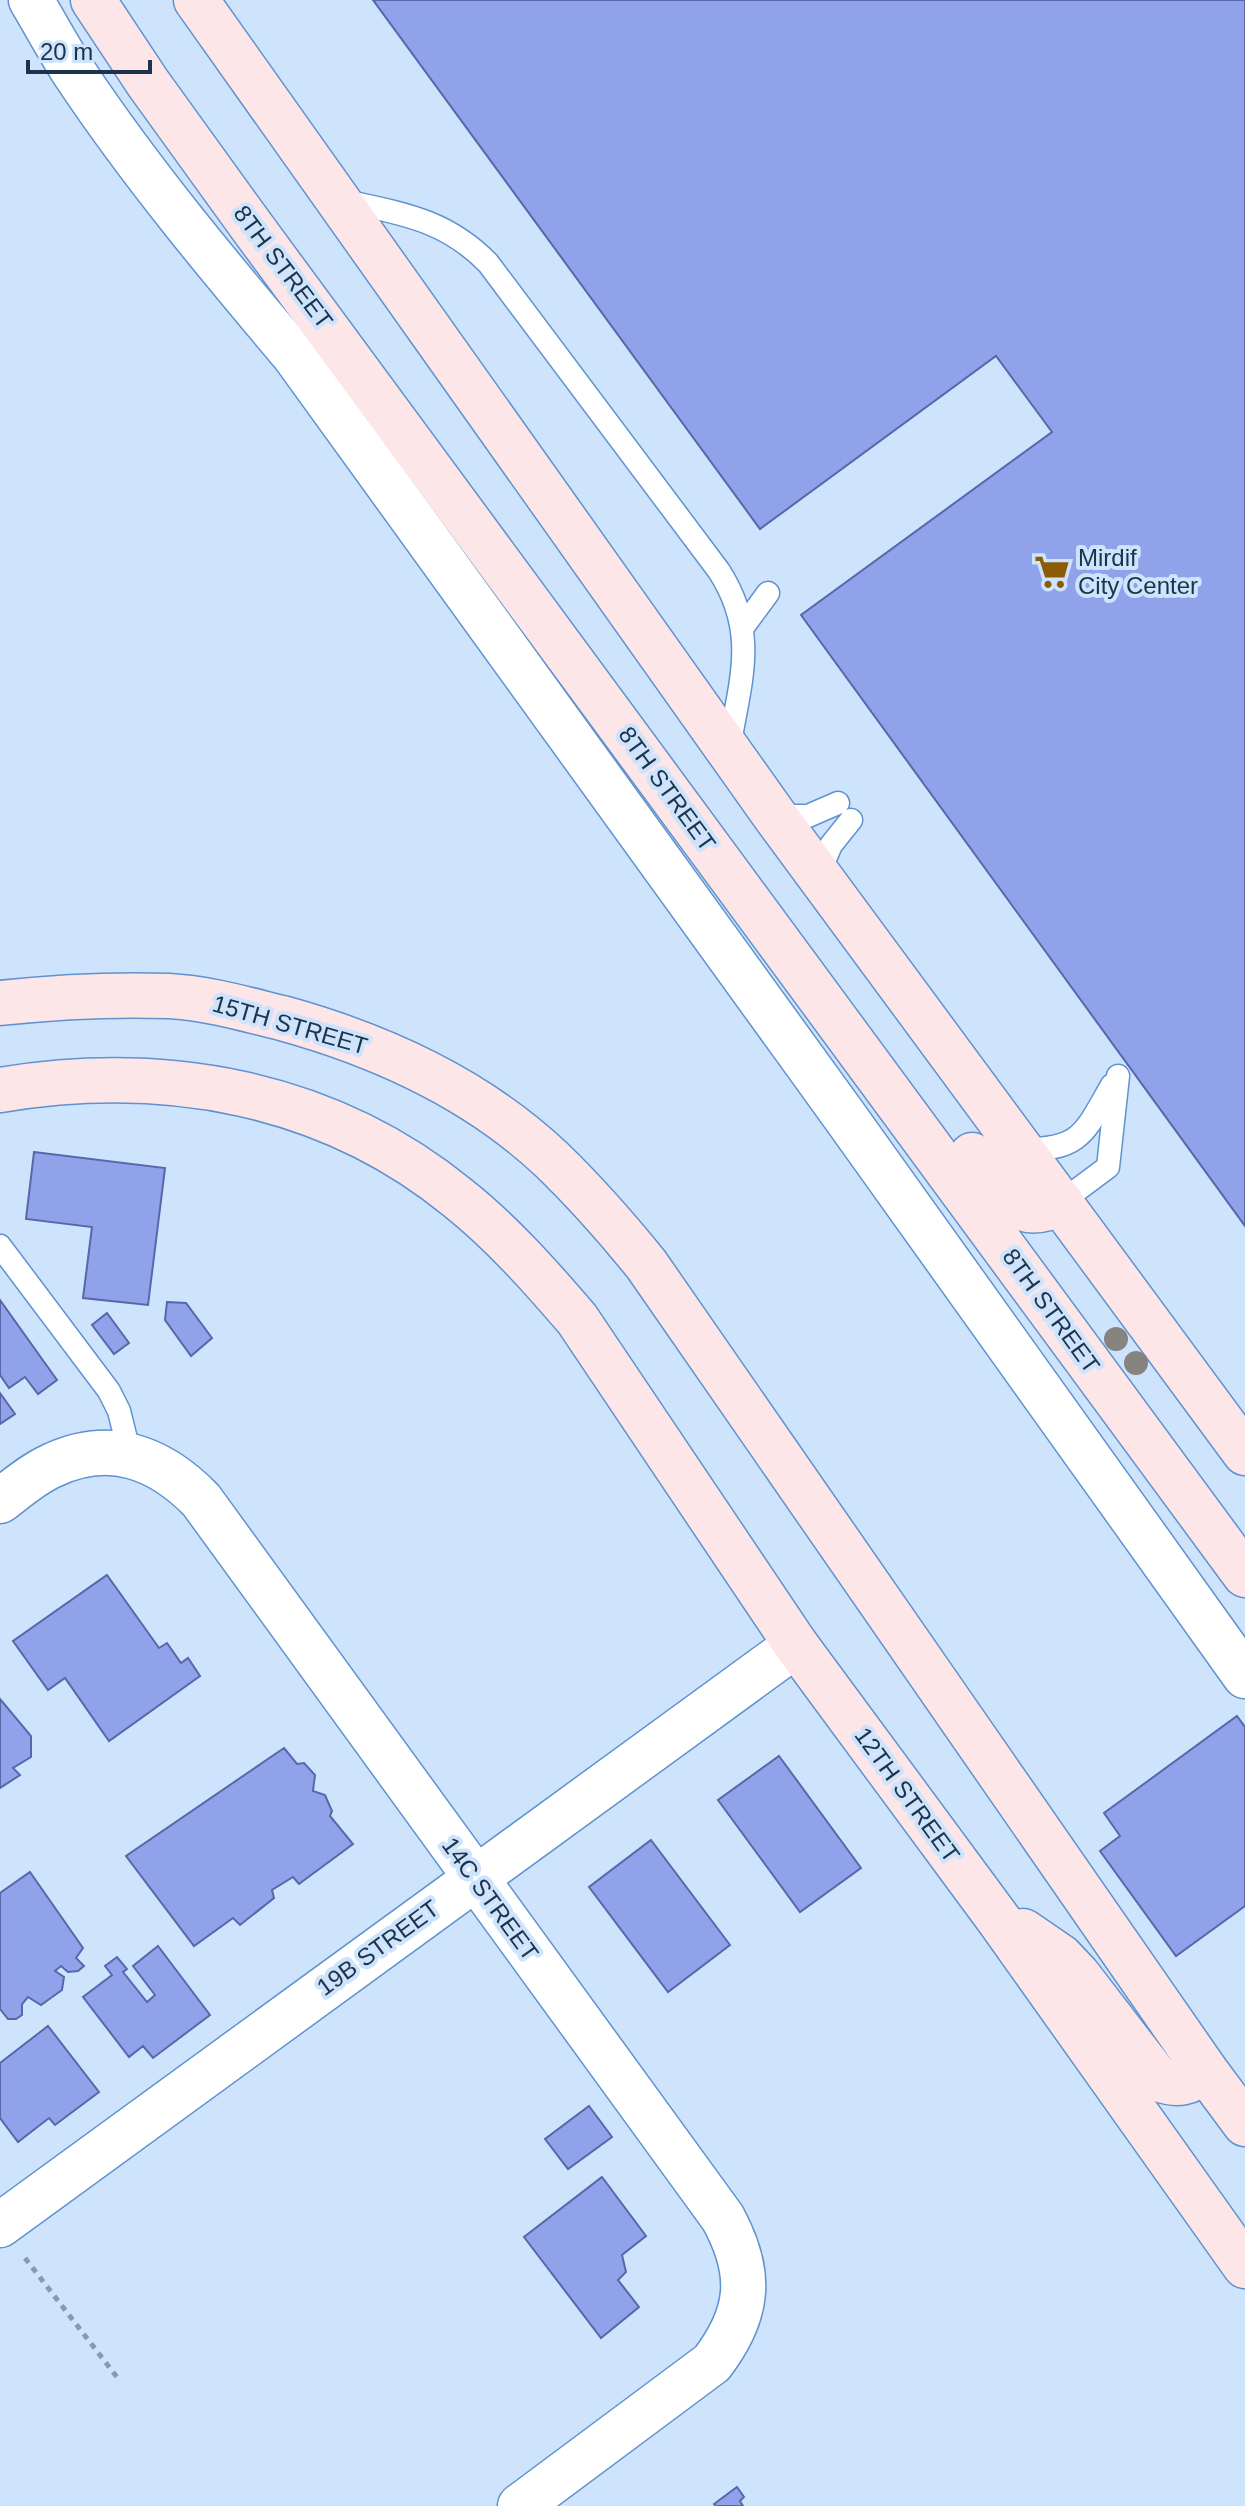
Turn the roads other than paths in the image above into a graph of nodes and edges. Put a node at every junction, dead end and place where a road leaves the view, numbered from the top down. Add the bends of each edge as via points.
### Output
1 (31, 0) edge
2 (93, 0) edge
3 (196, 0) edge
4 (336, 199) junction
5 (768, 593) dead end
6 (743, 627) junction
7 (729, 749) junction
8 (775, 816) junction
9 (818, 875) junction
10 (0, 1003) edge
11 (0, 1090) edge
12 (890, 1093) junction
13 (1021, 1149) junction
14 (1061, 1202) junction
15 (0, 1246) edge
16 (1245, 1453) edge
17 (130, 1455) junction
18 (0, 1501) edge
19 (1245, 1575) edge
20 (796, 1645) junction
21 (1245, 1676) edge
22 (474, 1878) junction
23 (999, 1920) junction
24 (1205, 2070) junction
25 (1245, 2124) edge
26 (0, 2225) edge
27 (1245, 2266) edge
28 (538, 2501) edge

1 - 21 street via 93,100 304,368
2 - 12 street, 8TH STREET via 252,227
3 - 4 street
4 - 6 lane via 435,223 473,247 719,571 739,607
4 - 7 street
5 - 6 lane
6 - 7 lane via 745,647
7 - 8 street
8 - 9 street
8 - 9 lane via 845,812
9 - 13 street
10 - 24 street via 171,996 237,1006 321,1029 436,1078 550,1158 646,1264
11 - 20 street, 12TH STREET via 143,1079 200,1084 304,1110 412,1164 458,1198 577,1319
12 - 14 street via 942,1116 1011,1204 1036,1211
12 - 19 street, 8TH STREET
13 - 14 street
13 - 14 lane via 1054,1147 1084,1134 1118,1076 1108,1167
14 - 16 street
15 - 17 lane via 109,1391
17 - 18 street via 74,1456 48,1467
17 - 22 street, 14C STREET via 158,1464 201,1500
20 - 22 street, 19B STREET
20 - 23 street, 12TH STREET
22 - 26 street, 19B STREET
22 - 28 street, 14C STREET via 723,2218 742,2266 739,2318 712,2363
23 - 24 street via 1061,1957 1158,2079 1183,2083
23 - 27 street, 12TH STREET
24 - 25 street

